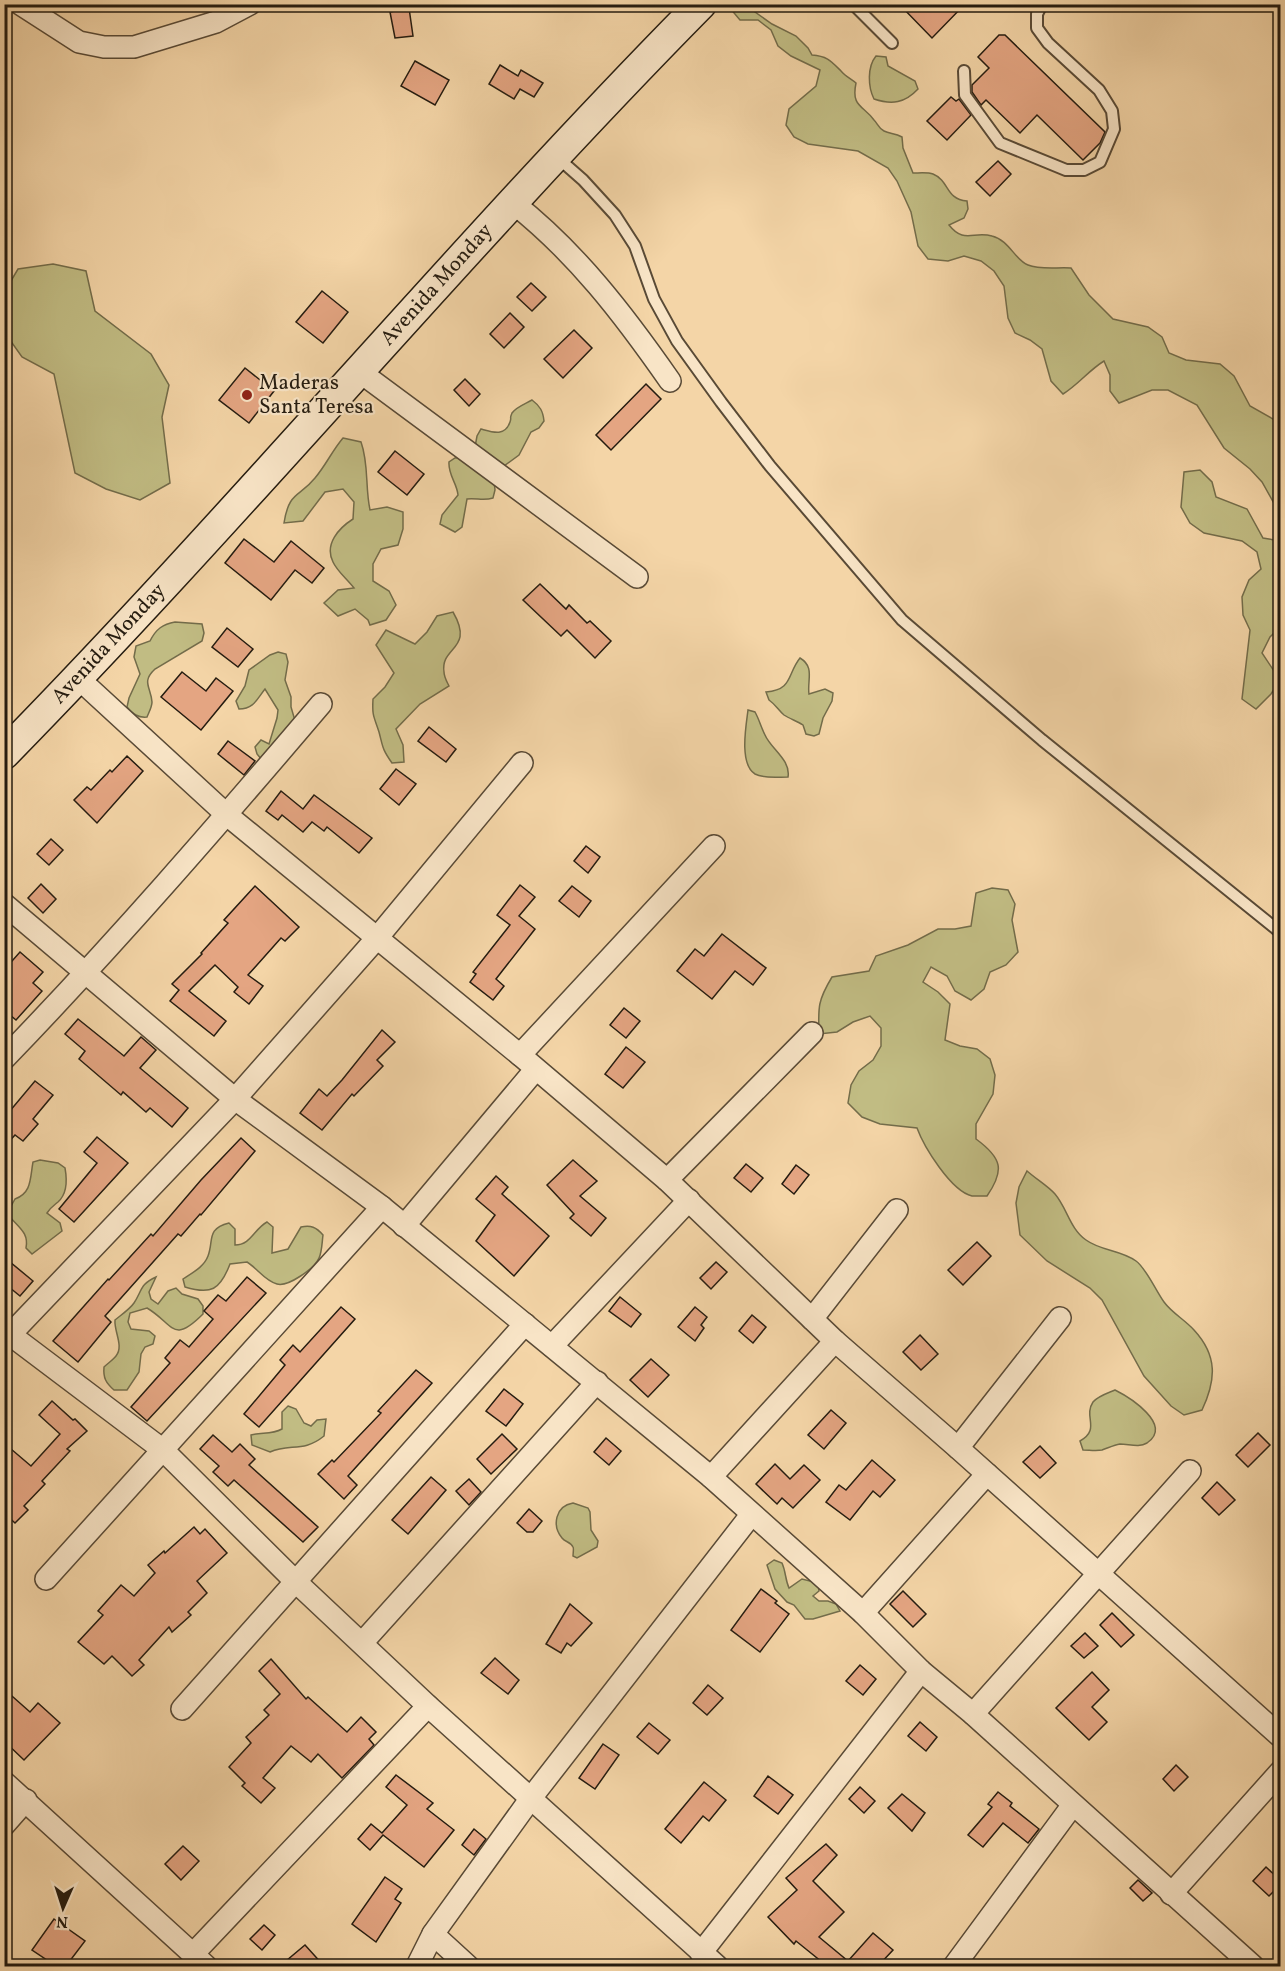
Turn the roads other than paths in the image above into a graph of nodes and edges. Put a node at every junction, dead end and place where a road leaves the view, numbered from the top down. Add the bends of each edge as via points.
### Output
1 (20, 4) edge
2 (250, 4) edge
3 (853, 4) edge
4 (1042, 4) edge
5 (692, 8) edge
6 (891, 43) dead end
7 (964, 71) dead end
8 (556, 156) junction
9 (512, 202) junction
10 (360, 372) junction
11 (670, 381) dead end
12 (637, 577) dead end
13 (78, 678) junction
14 (321, 704) dead end
15 (4, 754) edge
16 (522, 763) dead end
17 (227, 815) junction
18 (714, 846) dead end
19 (4, 904) edge
20 (1281, 932) edge
21 (377, 938) junction
22 (86, 974) junction
23 (812, 1033) dead end
24 (520, 1055) junction
25 (4, 1059) edge
26 (535, 1070) junction
27 (235, 1099) junction
28 (667, 1180) junction
29 (689, 1200) junction
30 (382, 1207) junction
31 (897, 1210) dead end
32 (404, 1226) junction
33 (1060, 1318) dead end
34 (812, 1319) junction
35 (525, 1324) junction
36 (6, 1335) edge
37 (835, 1341) junction
38 (552, 1346) junction
39 (597, 1382) junction
40 (958, 1448) junction
41 (163, 1450) junction
42 (1190, 1471) dead end
43 (987, 1474) junction
44 (711, 1477) junction
45 (751, 1515) junction
46 (1099, 1574) junction
47 (46, 1579) dead end
48 (295, 1581) junction
49 (863, 1613) junction
50 (362, 1644) junction
51 (921, 1671) junction
52 (428, 1706) junction
53 (182, 1709) dead end
54 (973, 1714) junction
55 (1281, 1736) edge
56 (1281, 1772) edge
57 (4, 1782) edge
58 (531, 1798) junction
59 (26, 1800) junction
60 (1072, 1806) junction
61 (4, 1825) edge
62 (1171, 1894) junction
63 (433, 1934) junction
64 (199, 1960) edge
65 (709, 1960) edge
66 (417, 1966) edge
67 (468, 1966) edge
68 (954, 1966) edge
69 (1253, 1966) edge

1 - 2 street via 79,42 104,47 134,47 216,22
3 - 6 lane
4 - 7 lane via 1037,28 1099,90 1112,111 1114,129 1100,162 1084,170 1066,170 1000,143 965,95
5 - 8 main road, Avenida Monday
8 - 9 main road, Avenida Monday
8 - 20 lane via 615,215 635,246 654,299 677,341 721,402 770,466 902,620 1042,740
9 - 10 main road, Avenida Monday
9 - 11 street via 584,268
10 - 12 street
10 - 13 main road, Avenida Monday
13 - 15 main road, Avenida Monday
13 - 17 street
14 - 17 street
16 - 21 street
17 - 21 street
17 - 22 street
18 - 24 street
19 - 22 street
21 - 24 street
21 - 27 street
22 - 25 street
22 - 27 street
23 - 28 street
24 - 26 street
26 - 28 street
26 - 32 street
27 - 30 street
27 - 36 street
28 - 29 street
29 - 34 street
29 - 38 street
30 - 32 street
30 - 41 street
31 - 34 street
32 - 35 street
33 - 40 street
34 - 37 street
35 - 38 street
35 - 48 street
36 - 41 street
37 - 40 street
37 - 44 street
38 - 39 street
39 - 44 street
39 - 50 street
40 - 43 street
41 - 47 street
41 - 48 street
42 - 46 street
43 - 46 street
43 - 49 street
44 - 45 street
45 - 49 street
45 - 58 street
46 - 54 street
46 - 55 street
48 - 50 street
48 - 53 street
49 - 51 street
50 - 52 street
51 - 54 street
51 - 65 street
52 - 58 street
52 - 64 street
54 - 60 street
56 - 62 street
57 - 59 street
58 - 63 street
58 - 65 street
59 - 61 street
59 - 64 street
60 - 62 street
60 - 68 street
62 - 69 street
63 - 66 street
63 - 67 street

